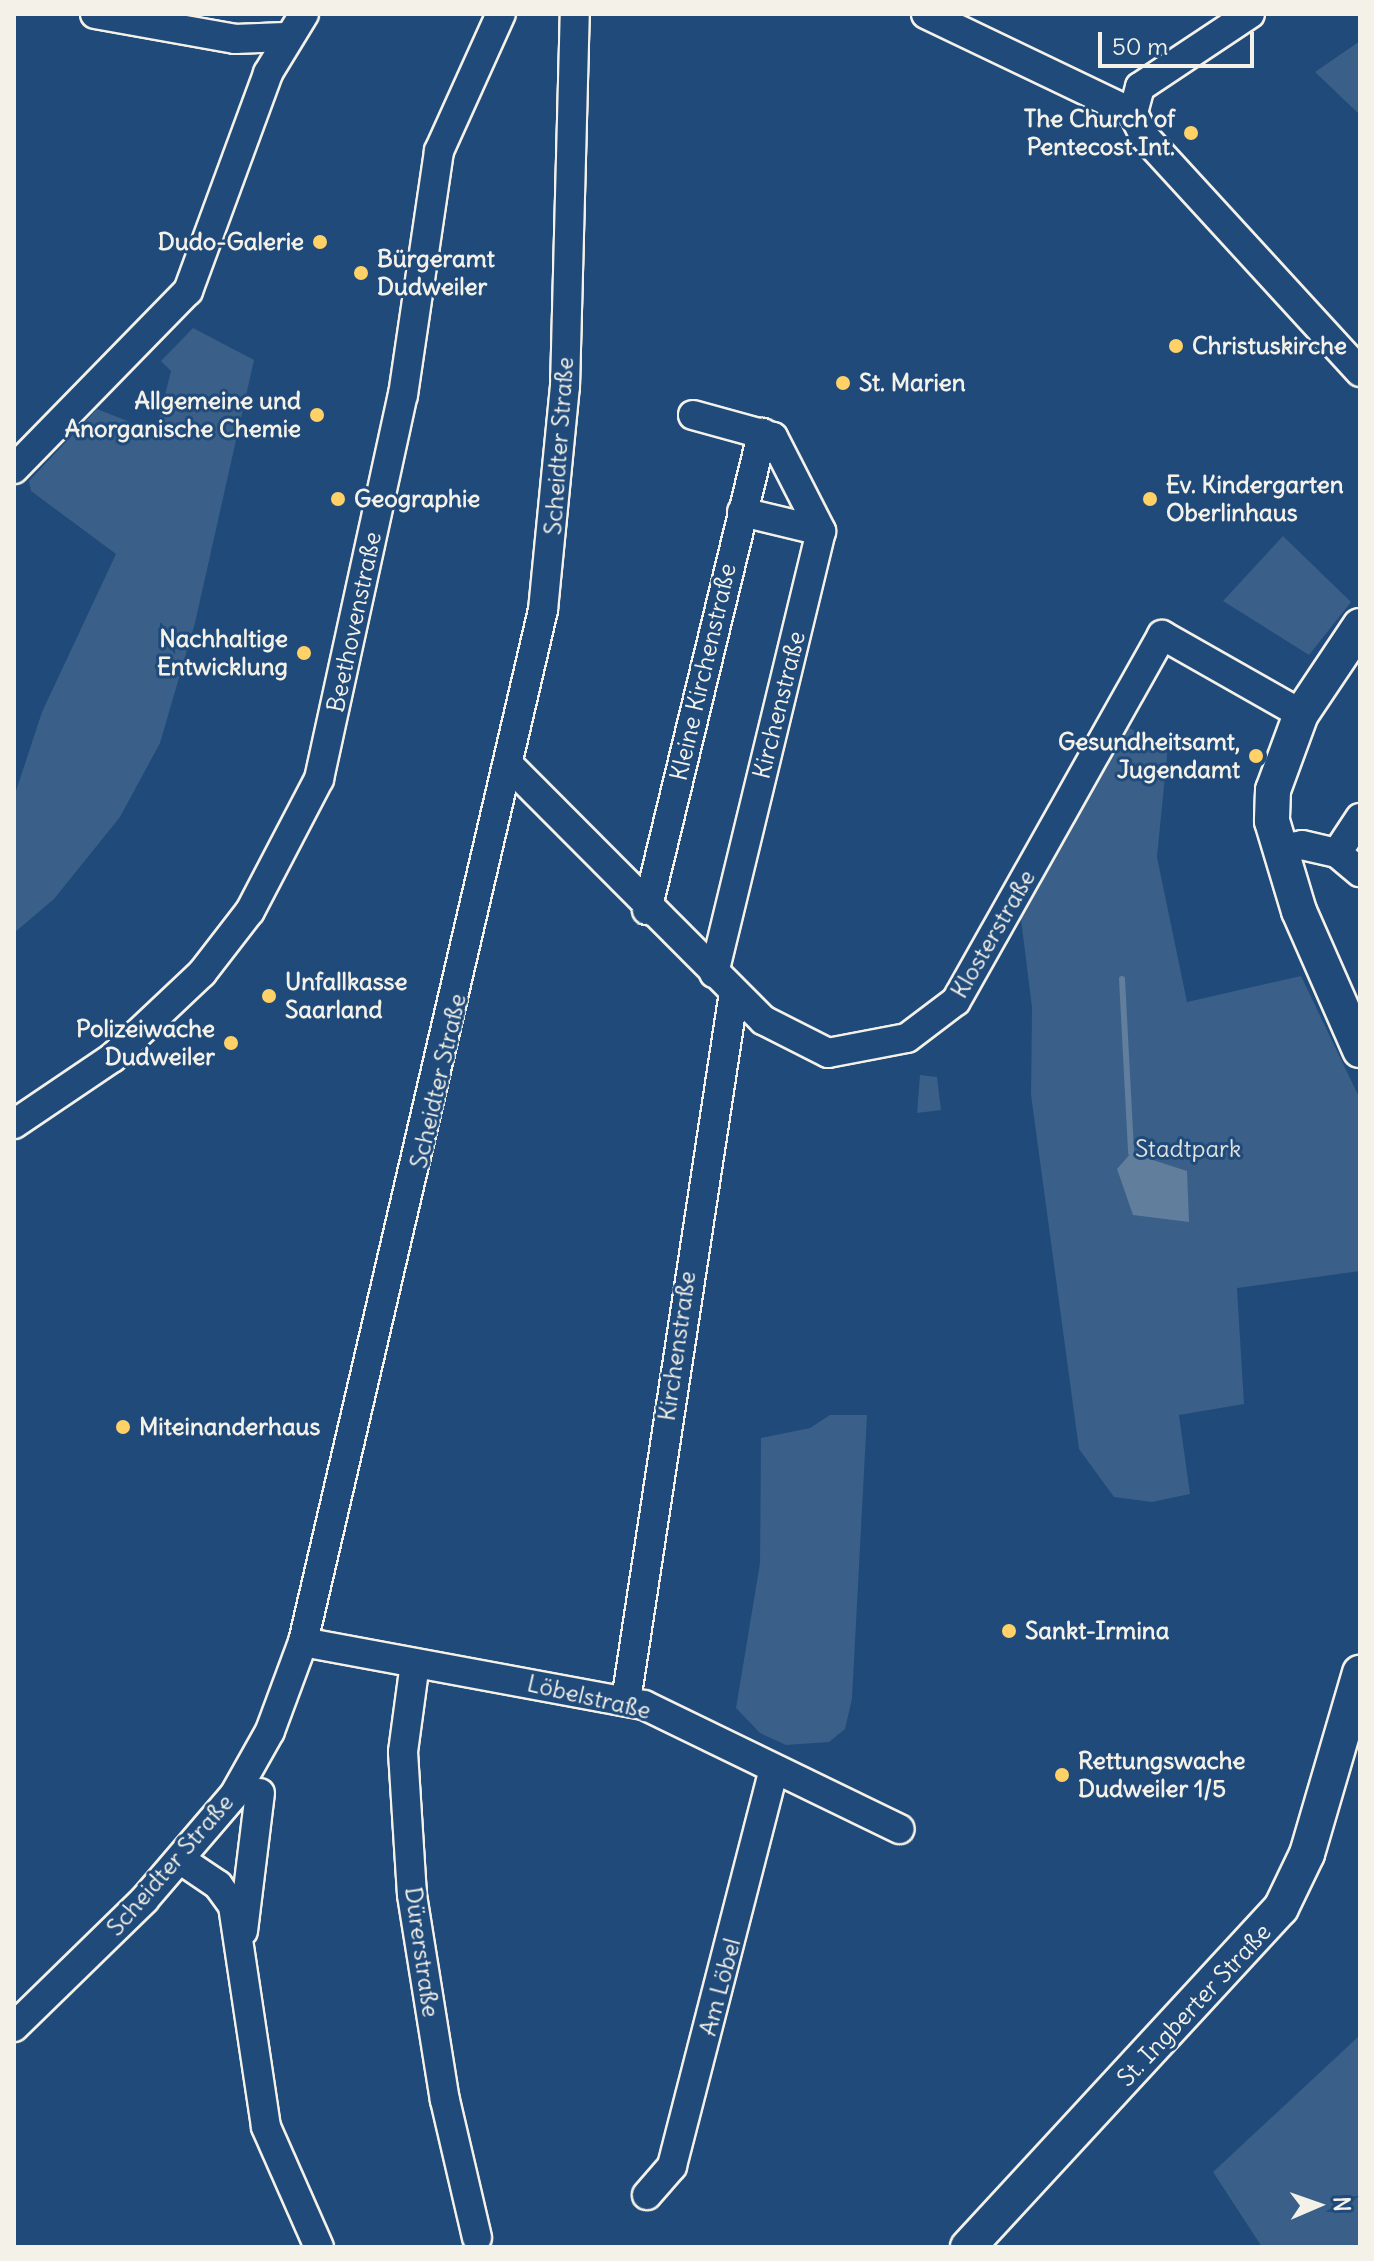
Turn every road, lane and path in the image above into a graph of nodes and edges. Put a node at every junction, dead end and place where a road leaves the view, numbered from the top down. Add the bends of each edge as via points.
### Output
1 (304, 14) edge
2 (501, 14) edge
3 (1250, 14) edge
4 (102, 15) edge
5 (578, 22) edge
6 (934, 23) edge
7 (285, 37) junction
8 (1133, 113) junction
9 (1360, 372) edge
10 (693, 415) dead end
11 (762, 433) junction
12 (14, 469) edge
13 (742, 512) junction
14 (821, 531) junction
15 (1360, 626) edge
16 (1301, 714) junction
17 (512, 768) junction
18 (1360, 818) edge
19 (1278, 849) junction
20 (1337, 853) junction
21 (1360, 872) edge
22 (647, 910) junction
23 (724, 982) junction
24 (1360, 1050) edge
25 (14, 1124) edge
26 (303, 1642) junction
27 (415, 1663) junction
28 (1360, 1673) edge
29 (626, 1701) junction
30 (774, 1770) junction
31 (260, 1793) dead end
32 (899, 1829) dead end
33 (181, 1860) junction
34 (242, 1940) junction
35 (14, 2027) edge
36 (647, 2195) dead end
37 (477, 2237) dead end
38 (984, 2241) edge
39 (319, 2247) edge

1 - 7 street
2 - 25 street, Beethovenstraße via 455,110 432,181 403,395 319,779 250,911 202,973 112,1058
3 - 8 street via 1140,87
4 - 7 street via 235,39
5 - 17 street, Scheidter Straße via 557,501
6 - 8 street
7 - 12 street via 188,291
8 - 9 street via 1144,136
10 - 11 street
11 - 13 street, Kleine Kirchenstraße
11 - 14 street via 781,446
13 - 14 street
13 - 22 street, Kleine Kirchenstraße
14 - 23 street, Kirchenstraße
15 - 16 main road
16 - 19 main road via 1273,790
16 - 23 street, Klosterstraße via 1162,635 977,969 934,1022 871,1050 828,1053 784,1036
17 - 22 street, Klosterstraße
17 - 26 street, Scheidter Straße
18 - 20 street
19 - 20 street via 1302,845
19 - 24 main road
20 - 21 street
22 - 23 street, Klosterstraße
23 - 29 street, Kirchenstraße
26 - 27 street, Löbelstraße
26 - 33 street, Scheidter Straße via 241,1783
27 - 29 street, Löbelstraße
27 - 37 street, Dürerstraße via 403,1752 412,1895 445,2100
28 - 38 main road, St. Ingberter Straße via 1307,1854 1281,1908
29 - 30 street, Löbelstraße
30 - 32 street, Löbelstraße
30 - 36 street, Am Löbel via 672,2166
31 - 34 street
33 - 34 street via 218,1885
33 - 35 street, Scheidter Straße
34 - 39 street via 266,2127

